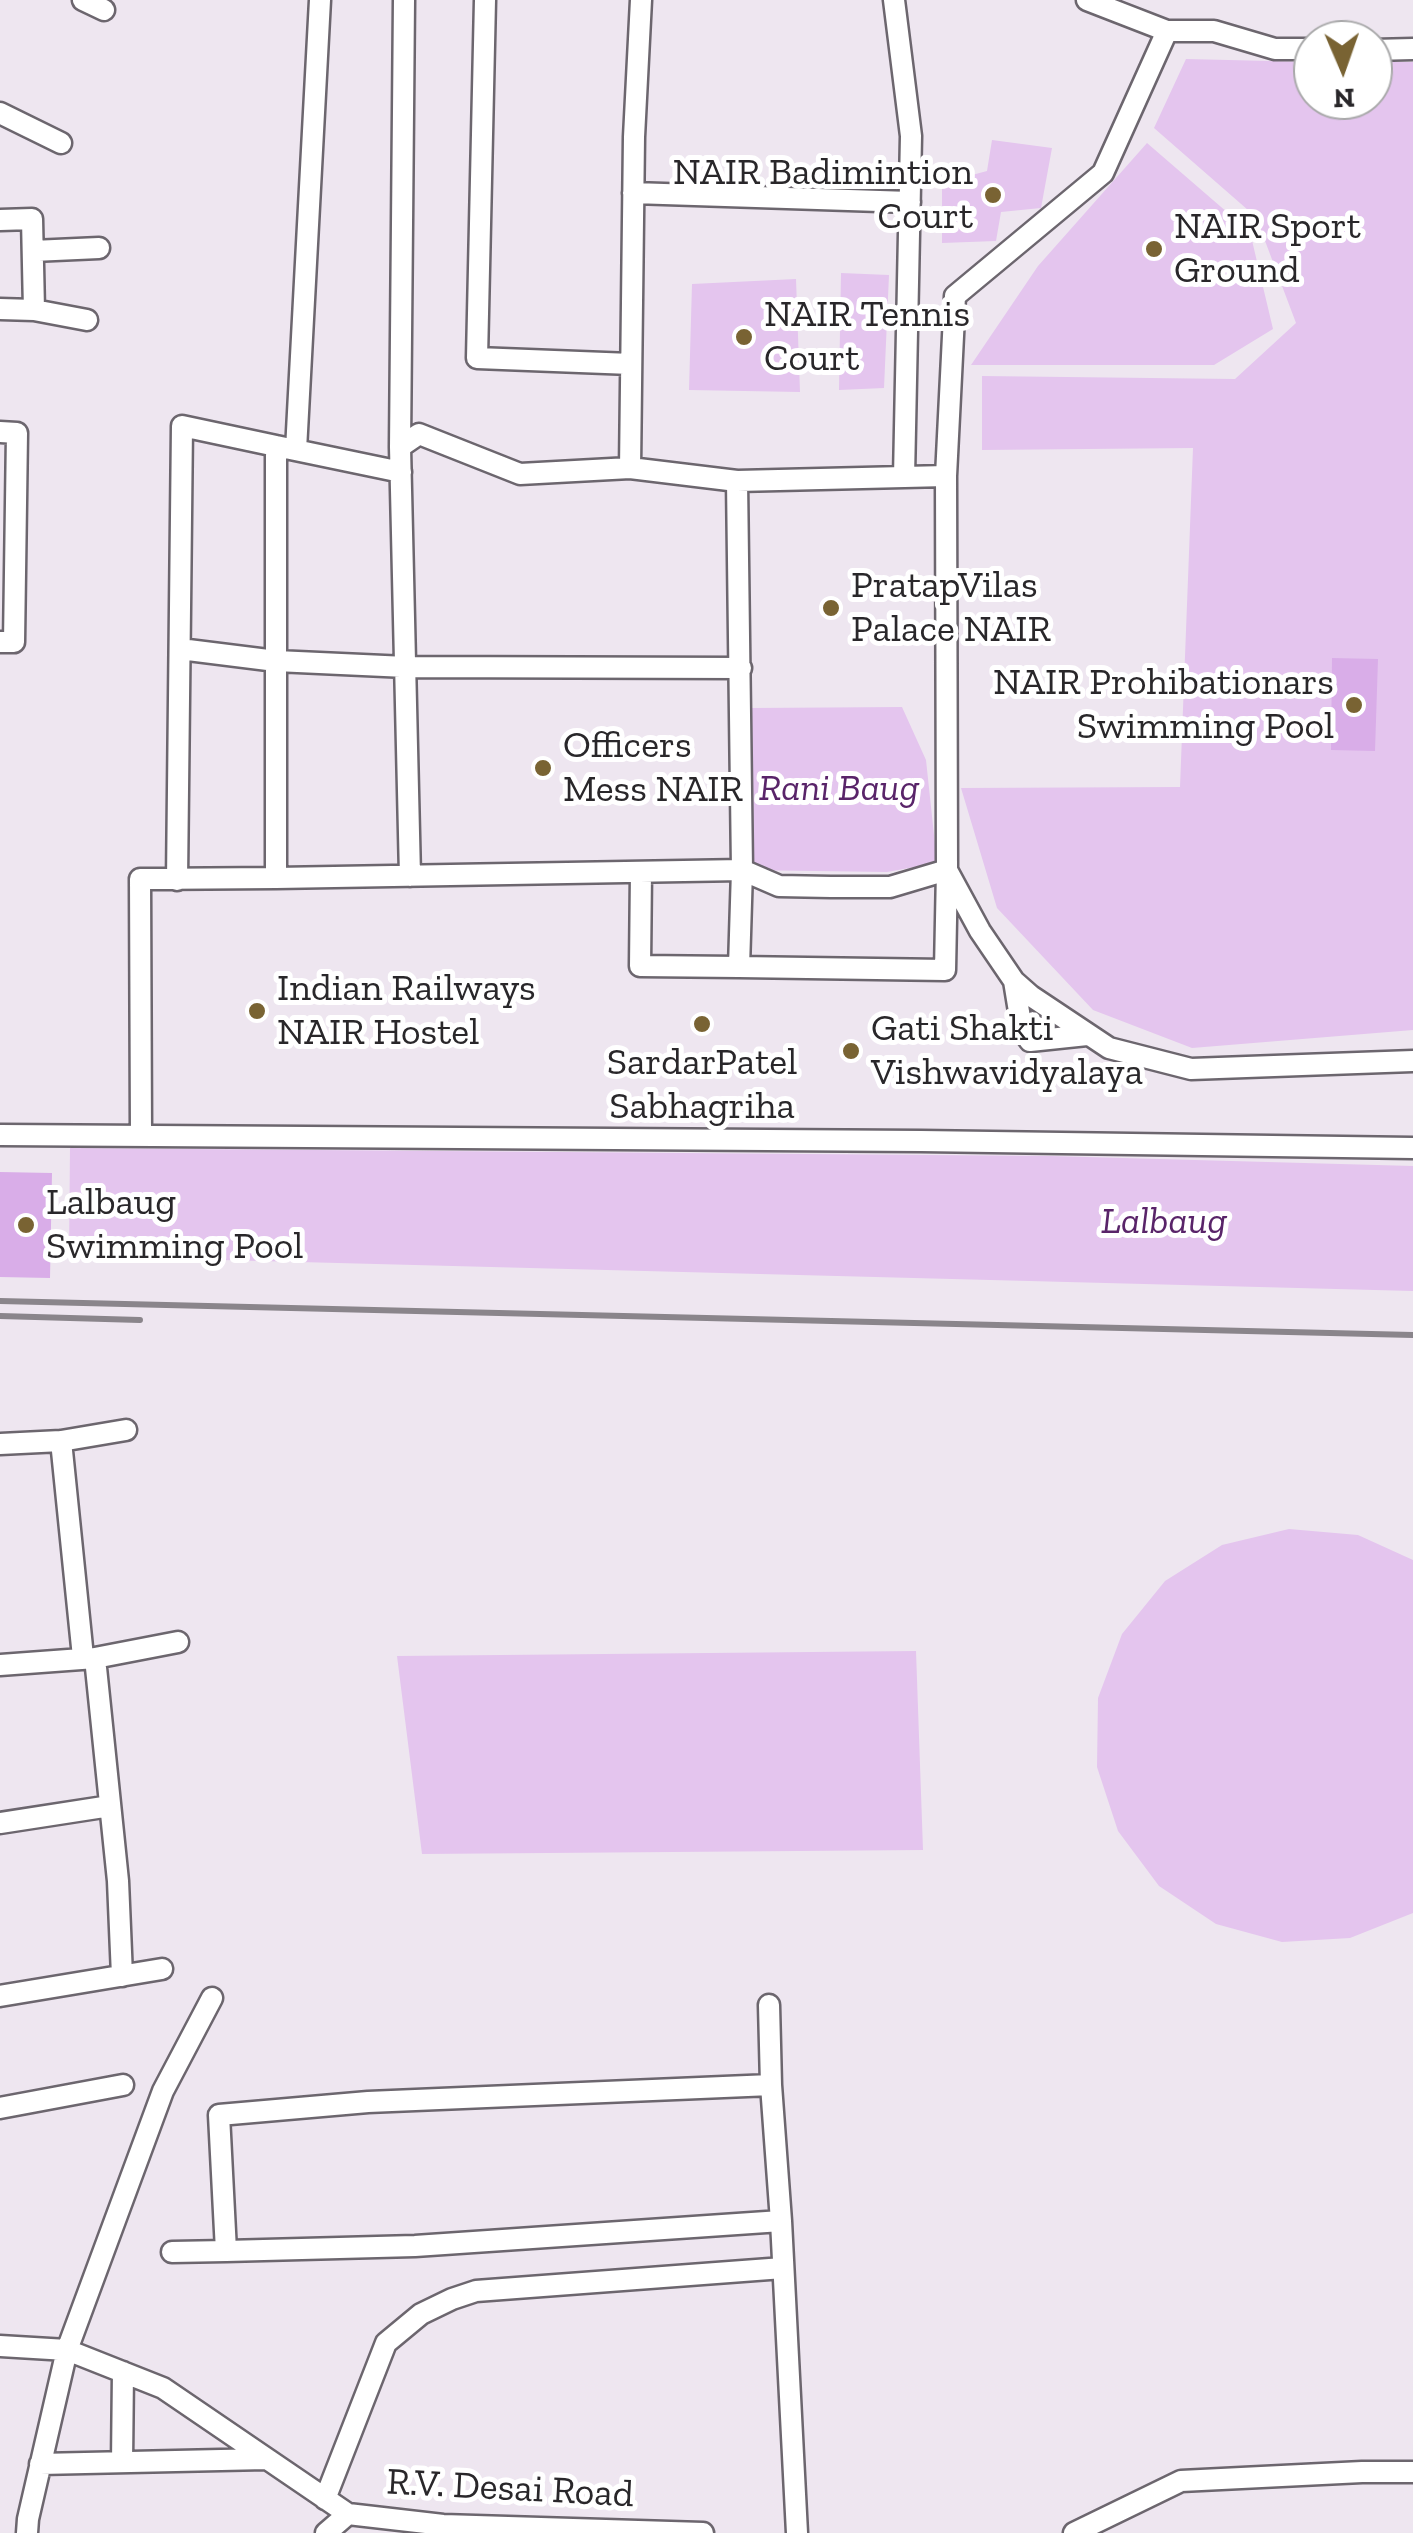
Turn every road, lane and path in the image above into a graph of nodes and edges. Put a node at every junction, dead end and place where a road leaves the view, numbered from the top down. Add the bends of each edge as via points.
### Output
1 (83, 0) edge
2 (320, 0) edge
3 (404, 0) edge
4 (484, 0) edge
5 (641, 0) edge
6 (894, 0) edge
7 (1087, 0) edge
8 (104, 10) dead end
9 (1167, 31) junction
10 (1293, 48) edge
11 (0, 113) edge
12 (61, 142) dead end
13 (633, 192) junction
14 (910, 202) junction
15 (0, 220) edge
16 (99, 248) dead end
17 (32, 251) junction
18 (0, 309) edge
19 (34, 310) junction
20 (87, 320) dead end
21 (631, 364) junction
22 (0, 432) edge
23 (400, 447) junction
24 (286, 448) junction
25 (630, 468) junction
26 (401, 472) junction
27 (946, 476) junction
28 (904, 477) junction
29 (737, 481) junction
30 (0, 642) edge
31 (180, 649) junction
32 (276, 661) junction
33 (406, 667) junction
34 (741, 668) junction
35 (742, 870) junction
36 (947, 870) junction
37 (641, 872) junction
38 (410, 876) junction
39 (276, 878) junction
40 (177, 880) junction
41 (738, 966) junction
42 (1014, 981) junction
43 (1087, 1035) junction
44 (1413, 1061) edge
45 (0, 1135) edge
46 (140, 1136) junction
47 (921, 1140) junction
48 (1413, 1148) edge
49 (1413, 1159) edge
50 (126, 1430) dead end
51 (61, 1440) junction
52 (0, 1444) edge
53 (178, 1642) dead end
54 (89, 1658) junction
55 (0, 1665) edge
56 (110, 1806) junction
57 (0, 1823) edge
58 (162, 1969) dead end
59 (122, 1976) junction
60 (0, 1996) edge
61 (212, 1998) dead end
62 (769, 2005) dead end
63 (123, 2085) dead end
64 (770, 2086) junction
65 (0, 2108) edge
66 (781, 2222) junction
67 (226, 2251) junction
68 (172, 2252) dead end
69 (783, 2268) junction
70 (0, 2346) edge
71 (67, 2350) junction
72 (123, 2372) junction
73 (266, 2458) junction
74 (122, 2462) junction
75 (40, 2464) junction
76 (1413, 2472) edge
77 (326, 2499) junction
78 (348, 2514) junction
79 (27, 2533) edge
80 (326, 2533) edge
81 (703, 2533) edge
82 (798, 2533) edge
83 (1074, 2533) edge

1 - 8 street
2 - 24 street
3 - 23 street
4 - 21 street via 477,358
5 - 13 street
6 - 14 street via 911,136
7 - 9 street
9 - 10 street via 1214,31
9 - 27 street via 1103,172 955,296
11 - 12 street
13 - 14 street
13 - 21 street
14 - 28 street
15 - 17 street via 32,219
16 - 17 street
17 - 19 street
18 - 19 street
19 - 20 street
21 - 25 street
22 - 30 street via 17,433 14,642
23 - 25 street via 419,434 520,474
23 - 26 street
24 - 26 street
24 - 31 street via 182,426
24 - 32 street
25 - 29 street
26 - 33 street
27 - 28 street
27 - 36 street
28 - 29 street
29 - 34 street
31 - 32 street
31 - 40 street
32 - 33 street
32 - 39 street
33 - 34 street
33 - 38 street
34 - 35 street
35 - 36 street via 780,886 890,887
35 - 37 street
35 - 41 street
36 - 41 street via 945,970
36 - 42 street
37 - 38 street
37 - 41 street via 640,966
38 - 39 street
39 - 40 street
40 - 46 street via 140,879
42 - 43 street
42 - 43 street via 1030,1042
43 - 44 street via 1108,1048 1191,1069
45 - 46 street
46 - 47 street
47 - 48 street
47 - 49 street via 953,1148
50 - 51 street
51 - 52 street
51 - 54 street
53 - 54 street
54 - 55 street
54 - 56 street
56 - 57 street
56 - 59 street
58 - 59 street
59 - 60 street
61 - 71 street via 162,2091
62 - 64 street
63 - 65 street
64 - 66 street
64 - 67 street via 219,2114
66 - 67 street
66 - 69 street
67 - 68 street
69 - 77 street via 476,2290 452,2298 386,2343
69 - 82 street
70 - 71 street, R.V. Desai Road
71 - 72 street, R.V. Desai Road
71 - 75 street
72 - 73 street, R.V. Desai Road via 162,2388
72 - 74 street
73 - 74 street
73 - 77 street, R.V. Desai Road
74 - 75 street
75 - 79 street
76 - 83 street via 1181,2481
77 - 78 street, R.V. Desai Road
78 - 80 street
78 - 81 street, R.V. Desai Road via 443,2525

